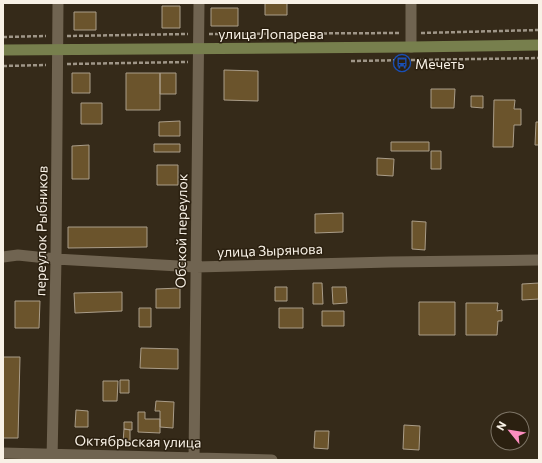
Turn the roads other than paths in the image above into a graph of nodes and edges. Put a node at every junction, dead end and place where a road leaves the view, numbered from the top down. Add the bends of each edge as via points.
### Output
1 (58, 3) edge
2 (199, 3) edge
3 (410, 3) edge
4 (539, 45) edge
5 (411, 47) junction
6 (198, 48) junction
7 (3, 50) edge
8 (58, 50) junction
9 (3, 257) edge
10 (56, 259) junction
11 (539, 260) edge
12 (196, 267) junction
13 (3, 453) edge
14 (51, 457) edge
15 (194, 459) edge
16 (272, 460) edge

1 - 8 street, переулок Рыбников
2 - 6 street, Обской переулок
3 - 5 street
4 - 5 main road, улица Лопарева
5 - 6 main road, улица Лопарева
6 - 8 main road, улица Лопарева
6 - 12 street, Обской переулок
7 - 8 main road, улица Лопарева
8 - 10 street, переулок Рыбников
9 - 10 street, улица Зырянова via 18,255
10 - 12 street, улица Зырянова
10 - 14 street, переулок Рыбников
11 - 12 street, улица Зырянова
12 - 15 street, Обской переулок
13 - 14 street, Октябрьская улица
14 - 15 street, Октябрьская улица
15 - 16 street, Октябрьская улица

